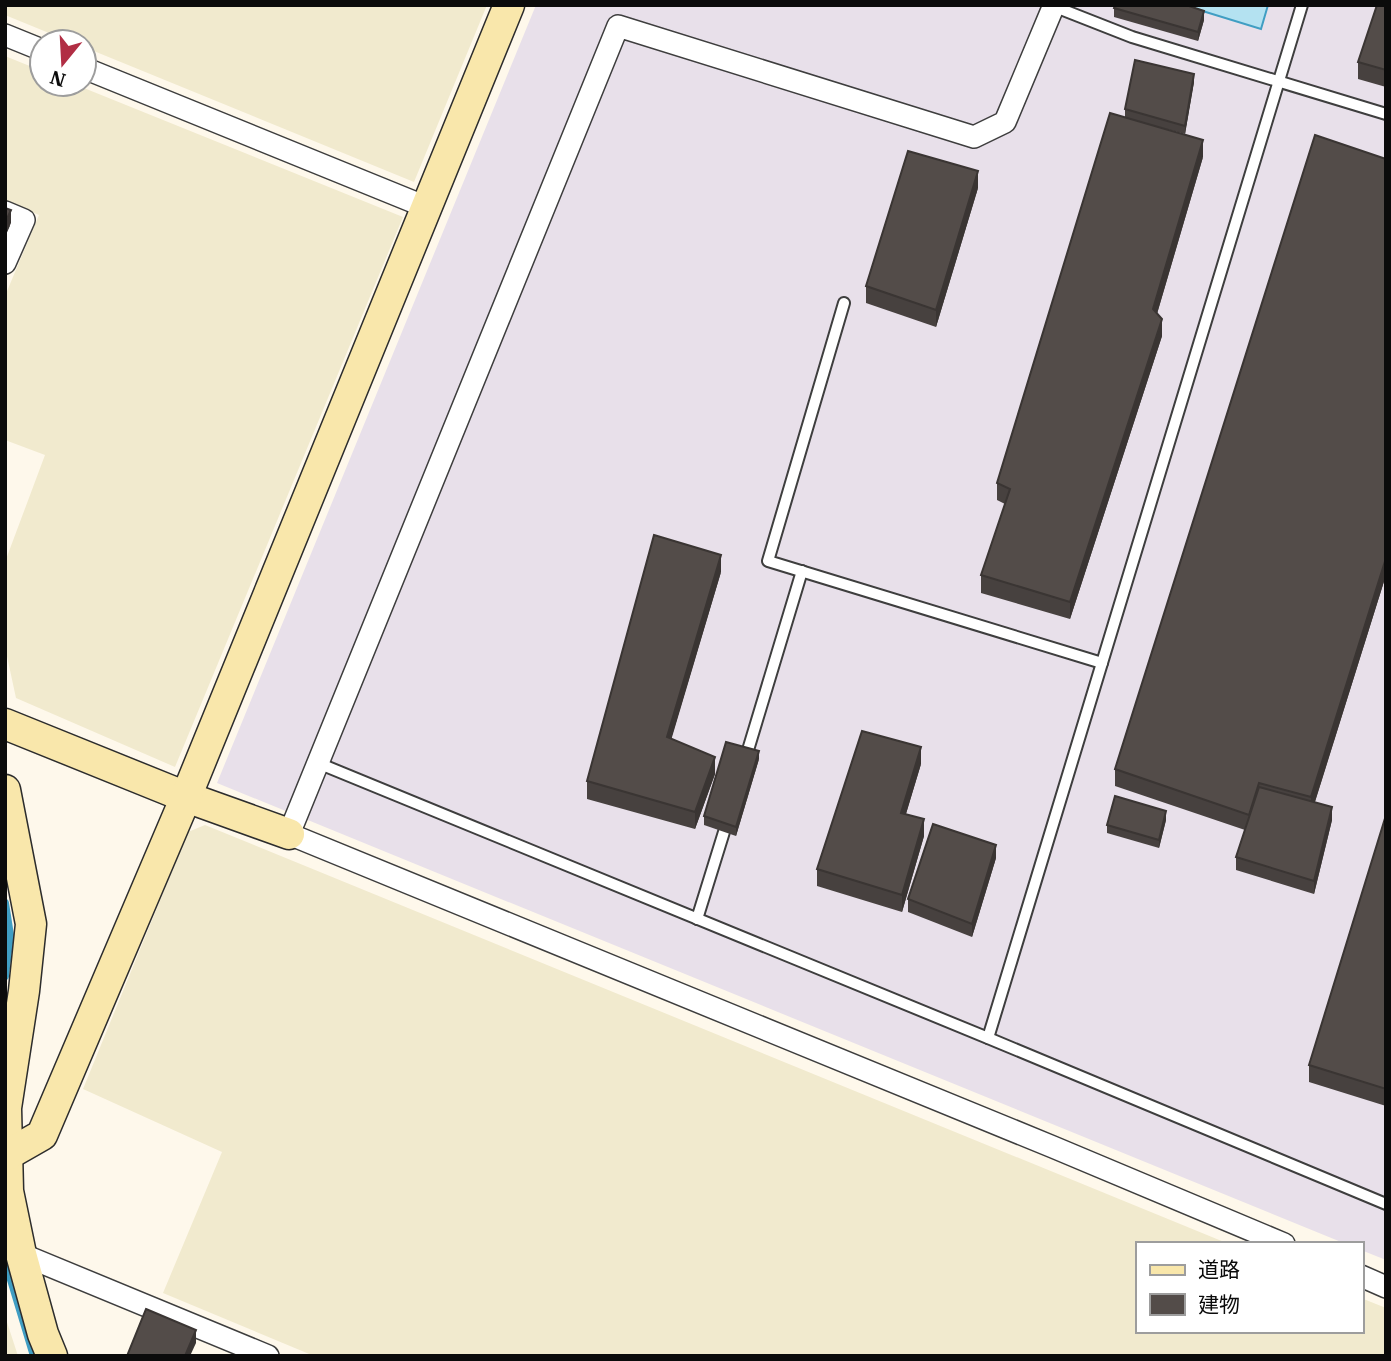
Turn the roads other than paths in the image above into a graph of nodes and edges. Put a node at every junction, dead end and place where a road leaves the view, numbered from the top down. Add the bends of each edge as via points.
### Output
1 (509, 5) edge
2 (1303, 5) edge
3 (1054, 6) edge
4 (5, 36) edge
5 (28, 45) edge
6 (98, 74) edge
7 (1279, 81) junction
8 (1386, 114) edge
9 (426, 207) junction
10 (5, 212) edge
11 (5, 263) edge
12 (844, 303) dead end
13 (803, 572) junction
14 (1102, 663) junction
15 (5, 724) edge
16 (318, 763) junction
17 (742, 772) edge
18 (5, 790) edge
19 (186, 797) junction
20 (730, 812) edge
21 (289, 834) junction
22 (697, 919) junction
23 (988, 1038) junction
24 (7, 1155) junction
25 (1386, 1204) edge
26 (1279, 1242) edge
27 (21, 1254) junction
28 (1363, 1277) edge
29 (1386, 1287) edge
30 (52, 1356) edge
31 (268, 1356) edge

1 - 9 street
2 - 7 lane
3 - 7 lane via 1132,37
3 - 16 street via 1005,122 974,137 618,26
4 - 5 street
6 - 9 street
7 - 8 lane
7 - 14 lane
9 - 19 street
10 - 11 street via 24,220
12 - 13 lane via 768,561
13 - 14 lane
13 - 17 lane
14 - 23 lane
15 - 19 street
16 - 21 street
16 - 22 lane
18 - 24 street via 31,924 6,1108
19 - 21 street
19 - 24 street via 42,1135
20 - 22 lane
21 - 26 street
22 - 23 lane
23 - 25 lane
24 - 27 street via 8,1191
27 - 30 street
27 - 31 street
28 - 29 street

